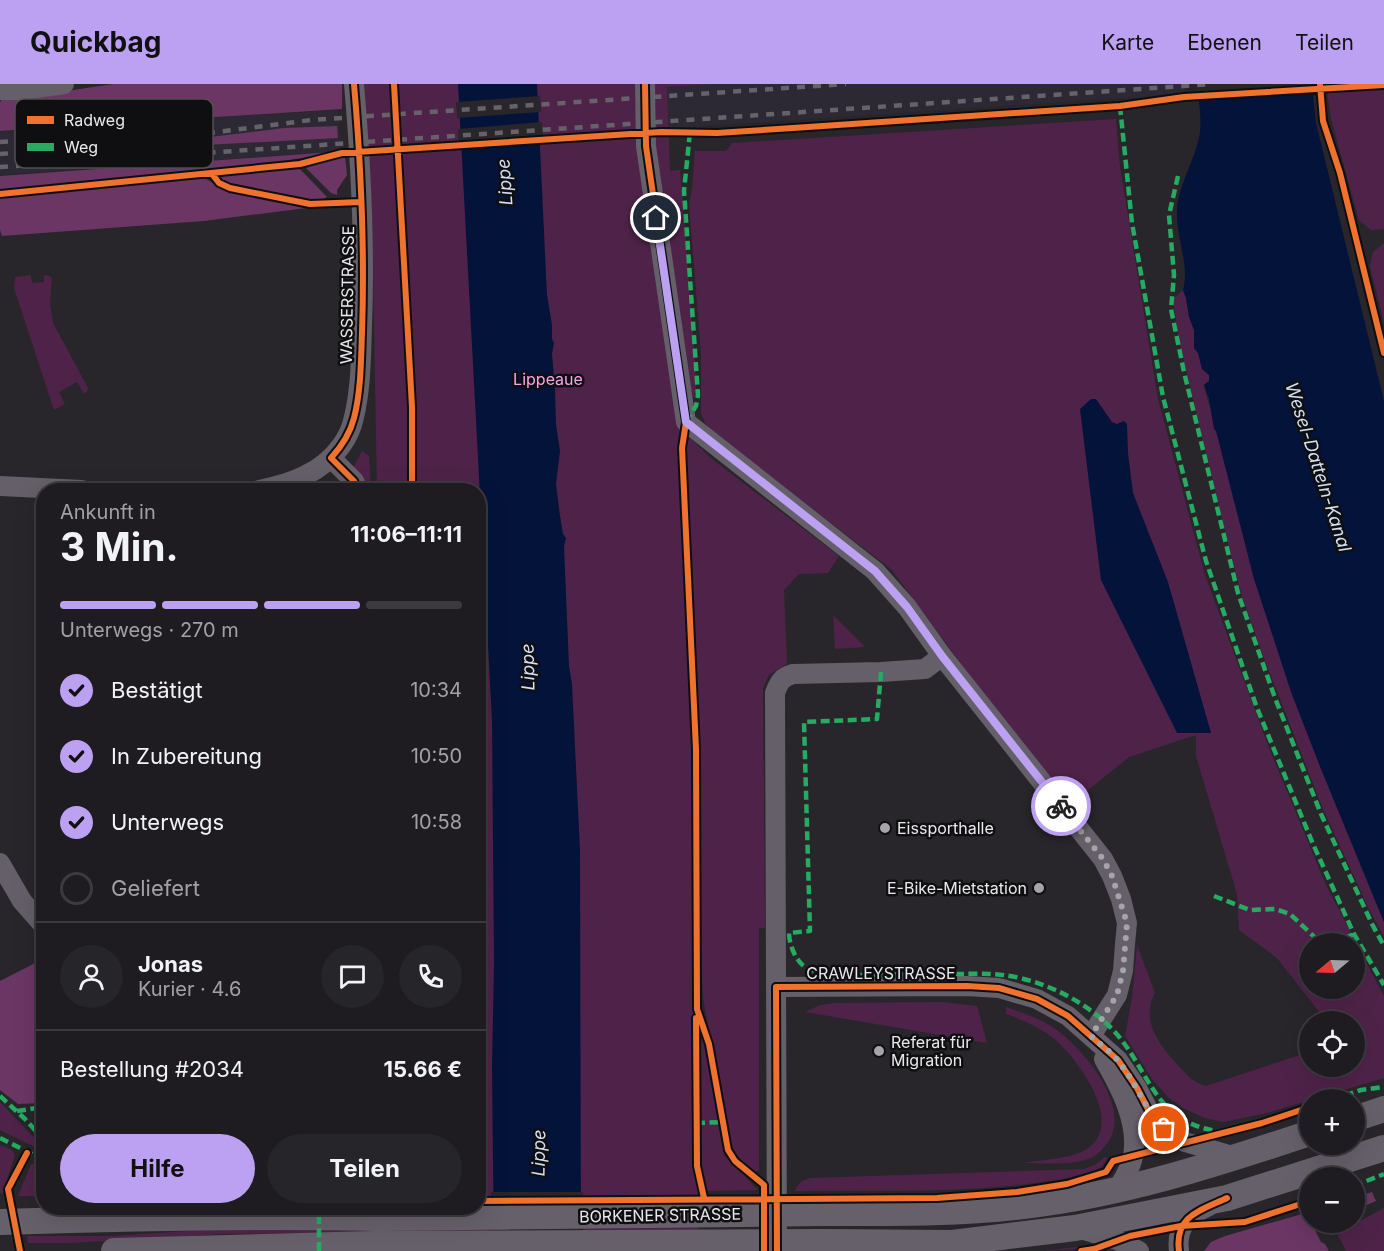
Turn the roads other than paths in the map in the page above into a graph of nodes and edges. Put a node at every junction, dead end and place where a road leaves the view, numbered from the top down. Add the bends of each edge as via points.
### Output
1 (64, 84) edge
2 (354, 84) edge
3 (645, 84) edge
4 (0, 90) edge
5 (332, 458) junction
6 (286, 483) edge
7 (355, 483) edge
8 (0, 486) edge
9 (36, 488) edge
10 (942, 656) junction
11 (0, 863) edge
12 (36, 917) edge
13 (776, 987) junction
14 (1091, 1036) junction
15 (1384, 1109) edge
16 (1365, 1115) edge
17 (1299, 1137) edge
18 (1384, 1148) edge
19 (1236, 1157) junction
20 (1117, 1190) junction
21 (1227, 1198) junction
22 (0, 1222) edge
23 (1075, 1228) junction
24 (114, 1251) edge
25 (777, 1251) edge
26 (1139, 1251) edge
27 (1179, 1251) edge

1 - 4 street
2 - 5 street, WASSERSTRASSE via 362,235 361,352 354,418
3 - 10 street via 646,146 686,422 875,571
5 - 6 street
5 - 7 street
8 - 9 street
10 - 13 street via 925,669 793,674 780,681 774,705
10 - 14 street via 1103,859 1112,876 1127,923 1123,971 1117,995
11 - 12 street
13 - 14 street, CRAWLEYSTRASSE via 999,988 1037,999 1068,1016
13 - 25 street
14 - 19 street, CRAWLEYSTRASSE via 1118,1060 1151,1115 1164,1129 1185,1142
14 - 20 street, CRAWLEYSTRASSE via 1131,1119 1133,1158
15 - 16 main road
17 - 19 main road, BORKENER STRASSE
18 - 21 main road, BORKENER STRASSE
19 - 20 main road, BORKENER STRASSE
20 - 22 main road, BORKENER STRASSE, bridge via 1024,1206 928,1213 377,1218 226,1215
21 - 23 main road, BORKENER STRASSE
21 - 27 street via 1185,1220
23 - 24 main road, BORKENER STRASSE, bridge via 952,1243 373,1244
23 - 26 street

